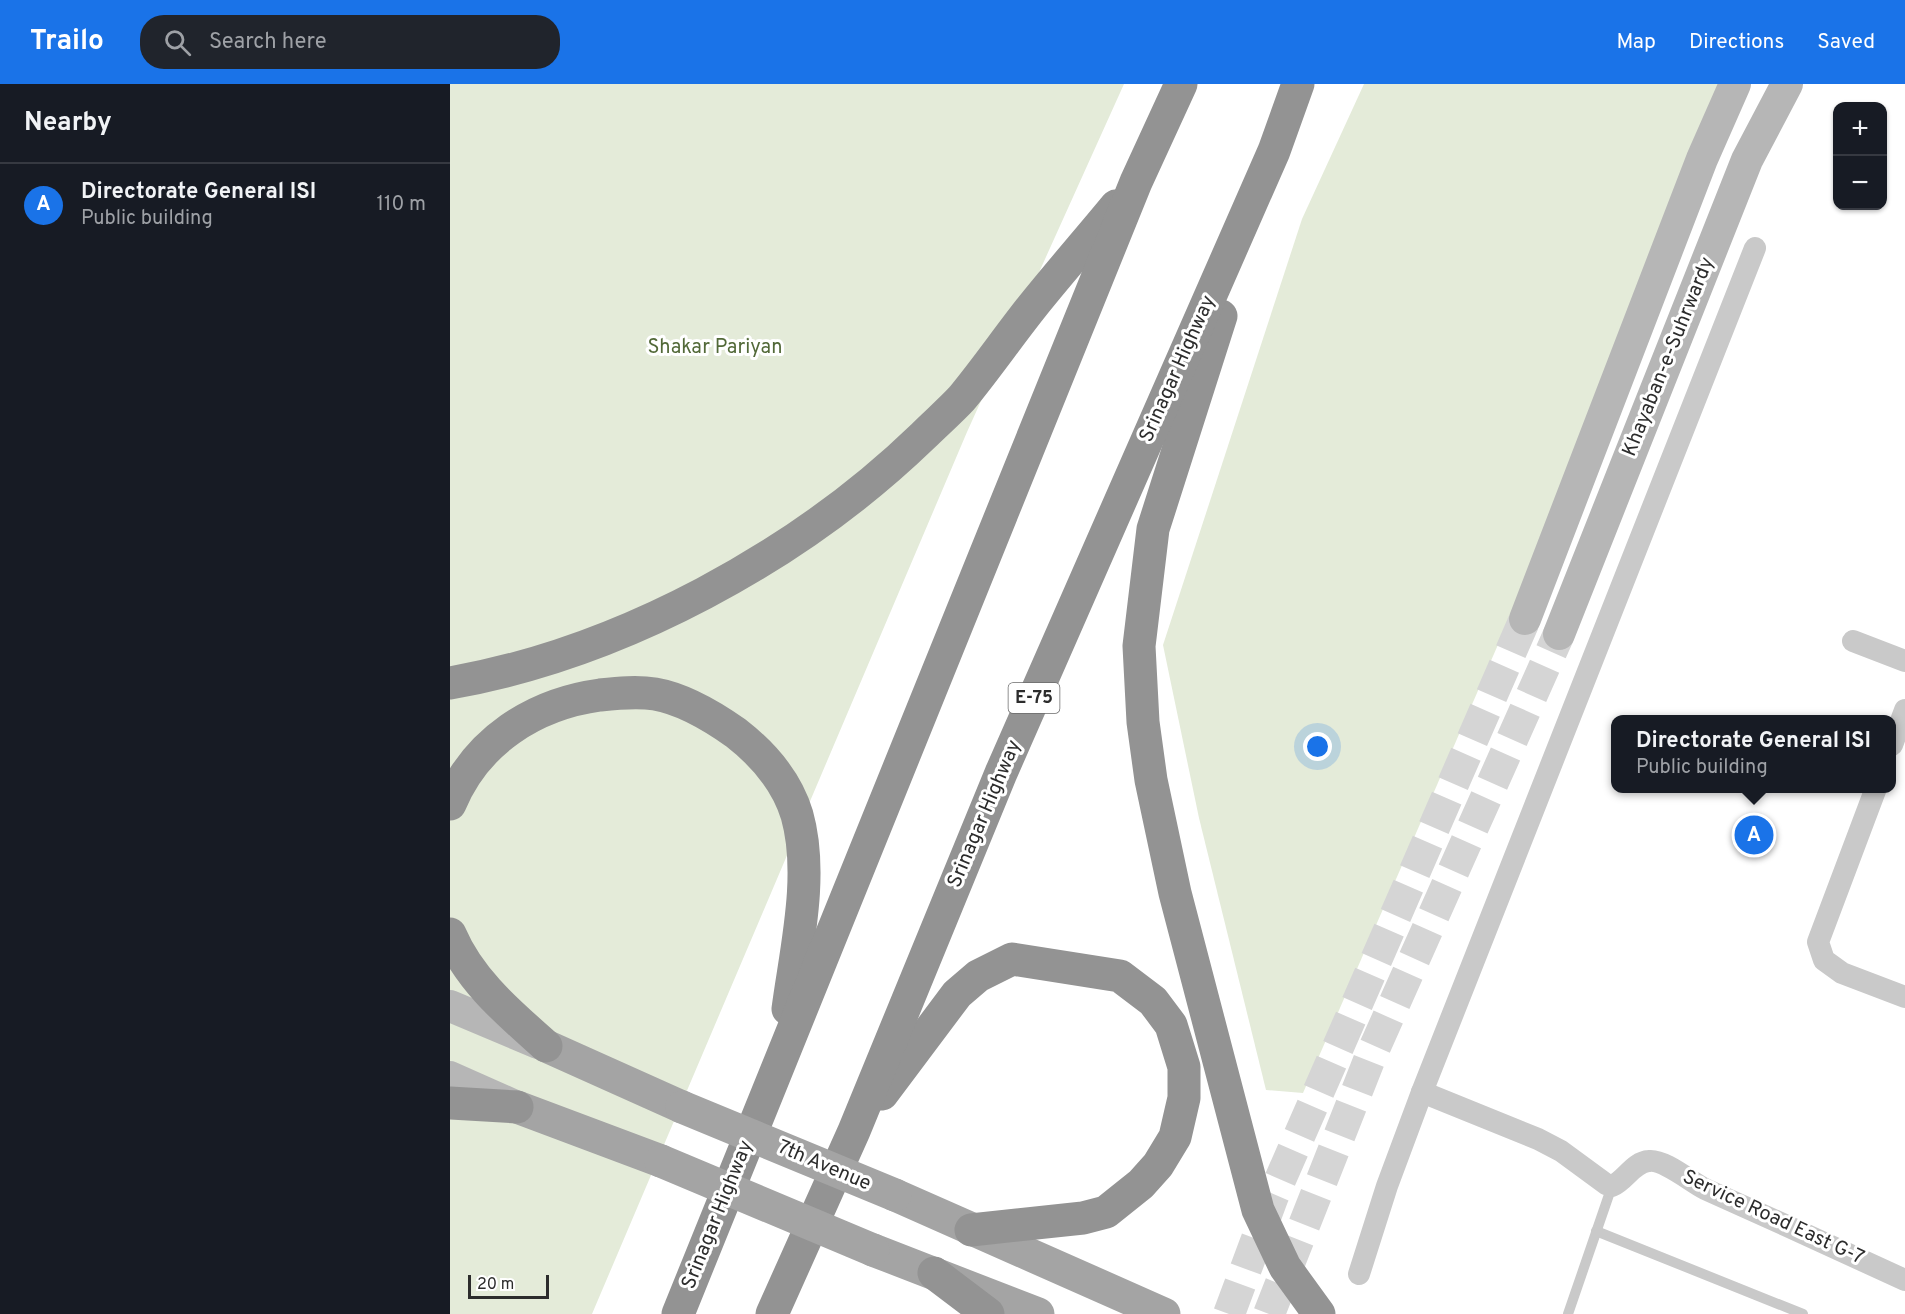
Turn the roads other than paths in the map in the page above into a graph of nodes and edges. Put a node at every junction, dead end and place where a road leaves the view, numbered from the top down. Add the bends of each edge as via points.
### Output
1 (1181, 84) edge
2 (1298, 84) edge
3 (1735, 84) edge
4 (1787, 84) edge
5 (1274, 152) junction
6 (1136, 182) junction
7 (1755, 248) dead end
8 (1525, 620) tunnel mouth
9 (1559, 634) tunnel mouth
10 (1852, 641) dead end
11 (1905, 661) edge
12 (450, 683) edge
13 (1905, 710) edge
14 (1896, 734) edge
15 (1874, 793) edge
16 (450, 804) edge
17 (450, 934) edge
18 (1905, 997) edge
19 (450, 1006) edge
20 (546, 1046) junction
21 (782, 1055) junction
22 (450, 1077) edge
23 (1422, 1092) junction
24 (450, 1103) edge
25 (517, 1107) junction
26 (854, 1131) junction
27 (1612, 1186) junction
28 (971, 1230) junction
29 (1596, 1231) junction
30 (934, 1273) junction
31 (1359, 1274) dead end
32 (1905, 1280) edge
33 (678, 1314) edge
34 (772, 1314) edge
35 (988, 1314) edge
36 (1038, 1314) edge
37 (1164, 1314) edge
38 (1319, 1314) edge
39 (1568, 1314) edge
40 (1803, 1314) edge

1 - 6 highway, Srinagar Highway
2 - 5 highway, Srinagar Highway / E-75
3 - 8 main road, Khayaban-e-Suhrwardy via 1702,159
4 - 9 main road, Khayaban-e-Suhrwardy via 1747,160
5 - 26 highway, Srinagar Highway / E-75 via 1006,762
5 - 38 highway via 1153,529 1139,646 1151,780 1175,893 1257,1210 1285,1267
6 - 12 highway via 1031,307 961,399 893,465 831,514 739,574 642,625 545,660
6 - 21 highway, Srinagar Highway
7 - 23 street
10 - 11 street
13 - 14 street
15 - 18 street via 1818,942 1824,960 1842,973
16 - 21 highway via 481,754 512,727 549,707 617,693 654,694 717,719 766,760 786,787 797,815 802,847 801,910
17 - 20 highway via 459,954 496,1002
19 - 20 main road, 7th Avenue
20 - 28 main road, 7th Avenue, bridge
21 - 33 highway, Srinagar Highway
22 - 25 main road
23 - 27 street via 1538,1139
23 - 31 street
24 - 25 highway
25 - 30 main road, bridge via 661,1161
26 - 28 highway via 957,994 978,976 1012,959 1120,976 1153,1001 1171,1025 1185,1067 1184,1098 1175,1137 1158,1165 1106,1212 1054,1222
26 - 34 highway, Srinagar Highway / E-75
27 - 29 lane
27 - 32 street, Service Road East G-7 via 1641,1163 1652,1160 1696,1185
28 - 37 main road, 7th Avenue
29 - 39 lane
29 - 40 lane
30 - 35 highway
30 - 36 main road

